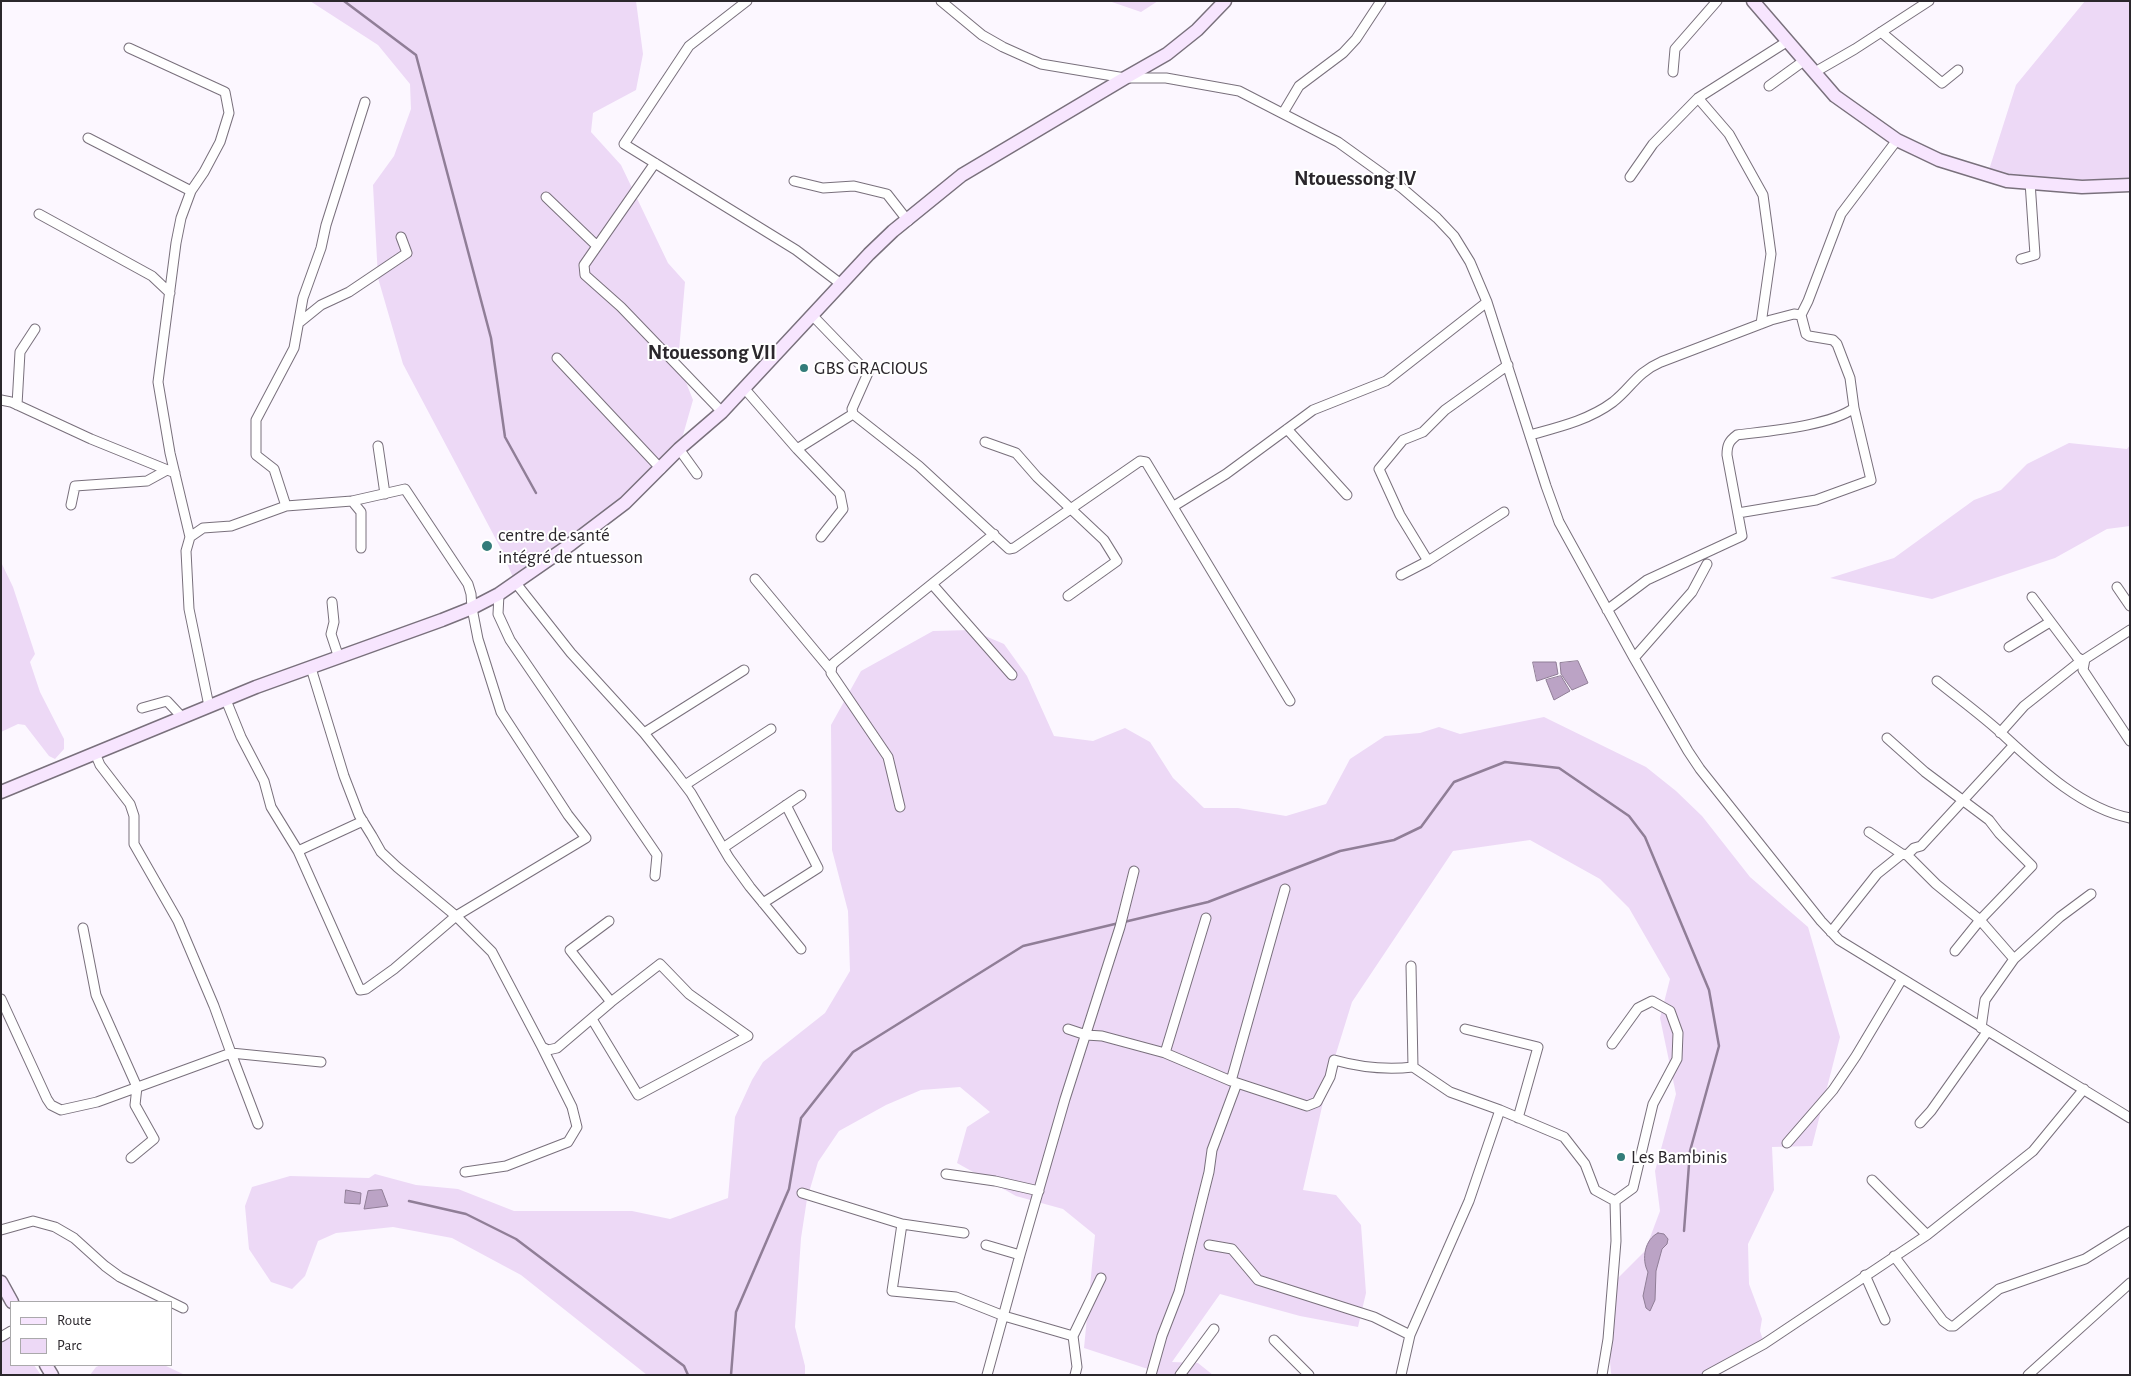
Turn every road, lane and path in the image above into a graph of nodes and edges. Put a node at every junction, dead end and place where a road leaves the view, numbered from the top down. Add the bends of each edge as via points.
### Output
1 (747, 1) edge
2 (941, 1) edge
3 (1225, 1) edge
4 (1380, 1) edge
5 (1717, 1) edge
6 (1753, 1) edge
7 (1929, 1) edge
8 (1881, 32) junction
9 (1788, 41) junction
10 (129, 48) dead end
11 (1805, 60) junction
12 (1958, 70) dead end
13 (1673, 72) dead end
14 (1815, 72) junction
15 (1125, 78) junction
16 (1769, 86) dead end
17 (1698, 98) junction
18 (365, 102) dead end
19 (1284, 113) junction
20 (88, 138) dead end
21 (1897, 140) junction
22 (655, 163) junction
23 (1630, 177) dead end
24 (794, 181) dead end
25 (2030, 182) junction
26 (2130, 185) edge
27 (191, 191) junction
28 (546, 197) dead end
29 (38, 214) dead end
30 (908, 220) junction
31 (401, 237) dead end
32 (597, 246) junction
33 (2021, 259) dead end
34 (841, 284) junction
35 (170, 293) junction
36 (1487, 302) junction
37 (812, 314) junction
38 (1801, 315) junction
39 (300, 322) junction
40 (1761, 324) junction
41 (35, 329) dead end
42 (557, 358) dead end
43 (1508, 365) junction
44 (744, 388) junction
45 (1, 400) edge
46 (17, 404) junction
47 (1854, 408) junction
48 (722, 412) junction
49 (854, 414) junction
50 (1287, 429) junction
51 (1530, 435) junction
52 (985, 442) dead end
53 (378, 446) dead end
54 (679, 449) junction
55 (797, 449) junction
56 (661, 469) junction
57 (171, 472) junction
58 (697, 474) dead end
59 (385, 494) junction
60 (1347, 495) dead end
61 (352, 501) junction
62 (71, 505) dead end
63 (286, 506) junction
64 (1174, 506) junction
65 (1071, 508) junction
66 (1504, 512) dead end
67 (1738, 512) junction
68 (994, 534) junction
69 (190, 537) junction
70 (821, 537) dead end
71 (361, 548) dead end
72 (1428, 561) junction
73 (1707, 564) dead end
74 (1401, 575) dead end
75 (755, 579) dead end
76 (515, 582) junction
77 (932, 584) junction
78 (2117, 587) dead end
79 (499, 594) junction
80 (1068, 596) dead end
81 (2032, 597) dead end
82 (332, 602) dead end
83 (2130, 606) edge
84 (472, 608) junction
85 (1607, 610) junction
86 (2050, 622) junction
87 (2130, 630) edge
88 (2009, 647) dead end
89 (338, 658) junction
90 (1634, 658) junction
91 (2084, 659) junction
92 (311, 668) junction
93 (744, 670) dead end
94 (830, 670) junction
95 (1012, 675) dead end
96 (1937, 681) dead end
97 (226, 700) junction
98 (1290, 701) dead end
99 (209, 706) junction
100 (142, 708) dead end
101 (182, 717) junction
102 (771, 729) dead end
103 (644, 733) junction
104 (2000, 733) junction
105 (1887, 738) dead end
106 (2130, 740) edge
107 (2012, 746) junction
108 (95, 753) junction
109 (685, 785) junction
110 (1, 792) edge
111 (801, 795) dead end
112 (1962, 802) junction
113 (786, 805) junction
114 (900, 807) dead end
115 (2130, 818) edge
116 (363, 821) junction
117 (1869, 832) dead end
118 (724, 848) junction
119 (298, 852) junction
120 (1905, 855) junction
121 (1134, 871) dead end
122 (656, 876) dead end
123 (1285, 889) dead end
124 (2090, 894) dead end
125 (763, 903) junction
126 (456, 916) junction
127 (1206, 918) dead end
128 (1980, 920) junction
129 (609, 921) dead end
130 (83, 928) dead end
131 (1831, 932) junction
132 (801, 948) dead end
133 (1955, 951) dead end
134 (2014, 959) junction
135 (1411, 966) dead end
136 (1902, 979) junction
137 (1, 999) edge
138 (611, 1002) junction
139 (592, 1019) junction
140 (1068, 1029) dead end
141 (1465, 1029) dead end
142 (1984, 1030) junction
143 (1086, 1035) junction
144 (1612, 1044) dead end
145 (542, 1047) junction
146 (1166, 1052) junction
147 (231, 1053) junction
148 (321, 1062) dead end
149 (1413, 1067) junction
150 (1234, 1082) junction
151 (137, 1087) junction
152 (2084, 1089) junction
153 (1500, 1110) junction
154 (1518, 1118) junction
155 (2130, 1118) edge
156 (1920, 1123) dead end
157 (258, 1124) dead end
158 (1787, 1142) dead end
159 (131, 1158) dead end
160 (465, 1172) dead end
161 (946, 1174) dead end
162 (1872, 1180) dead end
163 (1039, 1191) junction
164 (802, 1192) dead end
165 (1614, 1201) junction
166 (902, 1224) junction
167 (1, 1230) edge
168 (2130, 1231) edge
169 (964, 1233) dead end
170 (1927, 1235) junction
171 (986, 1245) dead end
172 (1209, 1245) dead end
173 (1020, 1254) junction
174 (1894, 1256) junction
175 (1865, 1276) junction
176 (1101, 1278) dead end
177 (1, 1282) edge
178 (2130, 1283) edge
179 (11, 1301) edge
180 (169, 1301) edge
181 (172, 1303) edge
182 (183, 1308) dead end
183 (1004, 1316) junction
184 (1885, 1320) dead end
185 (1214, 1329) dead end
186 (1410, 1335) junction
187 (1073, 1336) junction
188 (1274, 1340) dead end
189 (1711, 1374) edge
190 (987, 1375) edge
191 (1075, 1375) edge
192 (1151, 1375) edge
193 (1180, 1375) edge
194 (1309, 1375) edge
195 (1402, 1375) edge
196 (1602, 1375) edge
197 (2028, 1375) edge

1 - 22 street via 689,46 624,144
2 - 15 street via 982,35 1041,64
3 - 15 street via 1182,43
4 - 19 street via 1356,39 1343,53 1299,86
5 - 13 street via 1674,49
6 - 9 street
7 - 8 street
8 - 12 street via 1942,83
8 - 14 street
9 - 11 street
9 - 17 street
10 - 27 street via 225,92 229,113 220,142
11 - 14 street
11 - 16 street
14 - 21 street via 1835,96
15 - 19 street via 1166,78 1239,91
15 - 30 street via 978,164
17 - 23 street via 1653,144
17 - 40 street via 1729,134 1763,195 1771,254
18 - 39 street via 303,298
19 - 36 street via 1338,142 1437,218 1454,236 1470,262
20 - 27 street
21 - 25 street via 1939,160 2007,181
21 - 38 street via 1840,214
22 - 32 street
22 - 34 street via 796,250
24 - 30 street via 823,188 854,186 887,194
25 - 26 street
25 - 33 street via 2035,255
27 - 35 street via 181,218
28 - 32 street
29 - 35 street via 152,276
30 - 34 street
31 - 39 street via 407,253 349,292 321,305
32 - 48 street via 584,265 586,274
34 - 37 street
35 - 57 street via 158,382
36 - 43 street
36 - 50 street via 1386,381 1312,410
37 - 44 street
37 - 49 street via 868,373 852,408
38 - 40 street via 1794,314
38 - 47 street via 1808,336 1833,340 1837,344 1850,378
39 - 63 street via 294,348 256,420 256,455 274,469
40 - 51 street via 1645,369 1600,411 1576,422
41 - 46 street via 20,352
42 - 56 street
43 - 51 street
43 - 72 street via 1445,410 1423,432 1403,440 1379,469 1400,515
44 - 48 street
44 - 55 street
45 - 46 street
46 - 57 street
47 - 67 street via 1822,421 1737,435 1731,440 1727,445 1727,455
47 - 67 street via 1871,480 1816,500
48 - 54 street
49 - 55 street
49 - 68 street via 919,466
50 - 60 street
50 - 64 street via 1226,474
51 - 85 street via 1559,522
52 - 65 street via 1016,453
53 - 59 street
54 - 56 street
54 - 58 street
55 - 70 street via 840,494 843,509
56 - 76 street via 624,503
57 - 62 street via 147,482 75,486
57 - 69 street
59 - 61 street
59 - 84 street via 406,489 461,572 471,594
61 - 63 street
61 - 71 street via 361,512
63 - 69 street via 231,526 203,528
64 - 65 street via 1142,460
64 - 98 street
65 - 68 street via 1014,548 1006,547
65 - 80 street via 1104,540 1118,562
66 - 72 street
67 - 85 street via 1742,536 1647,580
68 - 77 street
69 - 99 street via 186,551 188,609
72 - 74 street
73 - 90 street via 1692,592
75 - 94 street
76 - 79 street
76 - 103 street via 571,653
77 - 94 street via 835,662
77 - 95 street
78 - 83 street
79 - 84 street
79 - 122 street via 498,614 510,640 657,855
81 - 86 street
82 - 89 street via 334,622 331,634
84 - 89 street
84 - 126 street via 501,712 586,838
85 - 90 street
86 - 88 street
86 - 91 street
87 - 91 street
89 - 92 street
90 - 131 street via 1696,763
91 - 104 street via 2024,706
91 - 106 street via 2083,670
92 - 97 street
92 - 116 street via 338,757
93 - 103 street
94 - 114 street via 888,757
96 - 104 street
97 - 99 street
97 - 119 street via 264,780 271,806
99 - 101 street
100 - 101 street via 166,701
101 - 108 street
102 - 109 street
103 - 109 street
104 - 107 street
105 - 112 street
107 - 112 street
107 - 115 street via 2087,804
108 - 110 street
108 - 147 street via 100,765 130,804 134,816 134,844 178,921
109 - 118 street
111 - 113 street
112 - 120 street via 1921,846
112 - 128 street via 1988,820 2032,866
113 - 118 street
113 - 125 street via 818,868
116 - 119 street
116 - 126 street via 381,852
117 - 120 street
118 - 125 street
119 - 126 street via 360,990 394,968
120 - 128 street
120 - 131 street via 1877,874
121 - 143 street
123 - 150 street
124 - 134 street
125 - 132 street
126 - 145 street via 496,959
127 - 146 street
128 - 133 street
128 - 134 street
129 - 138 street via 570,950
130 - 151 street via 96,995
131 - 136 street via 1858,953
134 - 142 street via 1985,1000
135 - 149 street
136 - 142 street
136 - 158 street via 1856,1056 1832,1090
137 - 151 street via 51,1105 61,1110 97,1102
138 - 139 street
138 - 139 street via 660,964 689,994 748,1036 638,1095
139 - 145 street via 557,1048 548,1050
140 - 143 street
141 - 154 street via 1538,1047
142 - 152 street
142 - 156 street
143 - 146 street
143 - 163 street
144 - 165 street via 1638,1008 1652,1001 1670,1011 1678,1033 1677,1059 1653,1104 1633,1188
145 - 160 street via 572,1107 577,1127 568,1142 506,1166
146 - 150 street
147 - 148 street
147 - 151 street
147 - 157 street
149 - 150 street via 1401,1069 1334,1060 1330,1077 1317,1102 1311,1106
149 - 153 street via 1450,1092
150 - 192 street via 1212,1150 1179,1292
151 - 159 street via 135,1105 154,1139
152 - 155 street
152 - 170 street via 2033,1151
153 - 154 street
153 - 186 street via 1469,1201
154 - 165 street via 1564,1137 1585,1164 1595,1190
161 - 163 street
162 - 170 street
163 - 173 street
164 - 166 street
165 - 196 street via 1616,1241
166 - 169 street
166 - 183 street via 892,1291 956,1297
167 - 180 street via 27,1222 55,1227 74,1238 120,1277
168 - 174 street via 2085,1259 1999,1289 1954,1326 1942,1321
170 - 174 street
171 - 173 street
172 - 186 street via 1232,1249 1258,1280 1374,1317
173 - 183 street
174 - 175 street
175 - 184 street
175 - 189 street via 1764,1344
176 - 187 street
177 - 179 street
178 - 197 street
181 - 182 street
183 - 187 street
183 - 190 street
185 - 193 street
186 - 195 street
187 - 191 street
188 - 194 street

